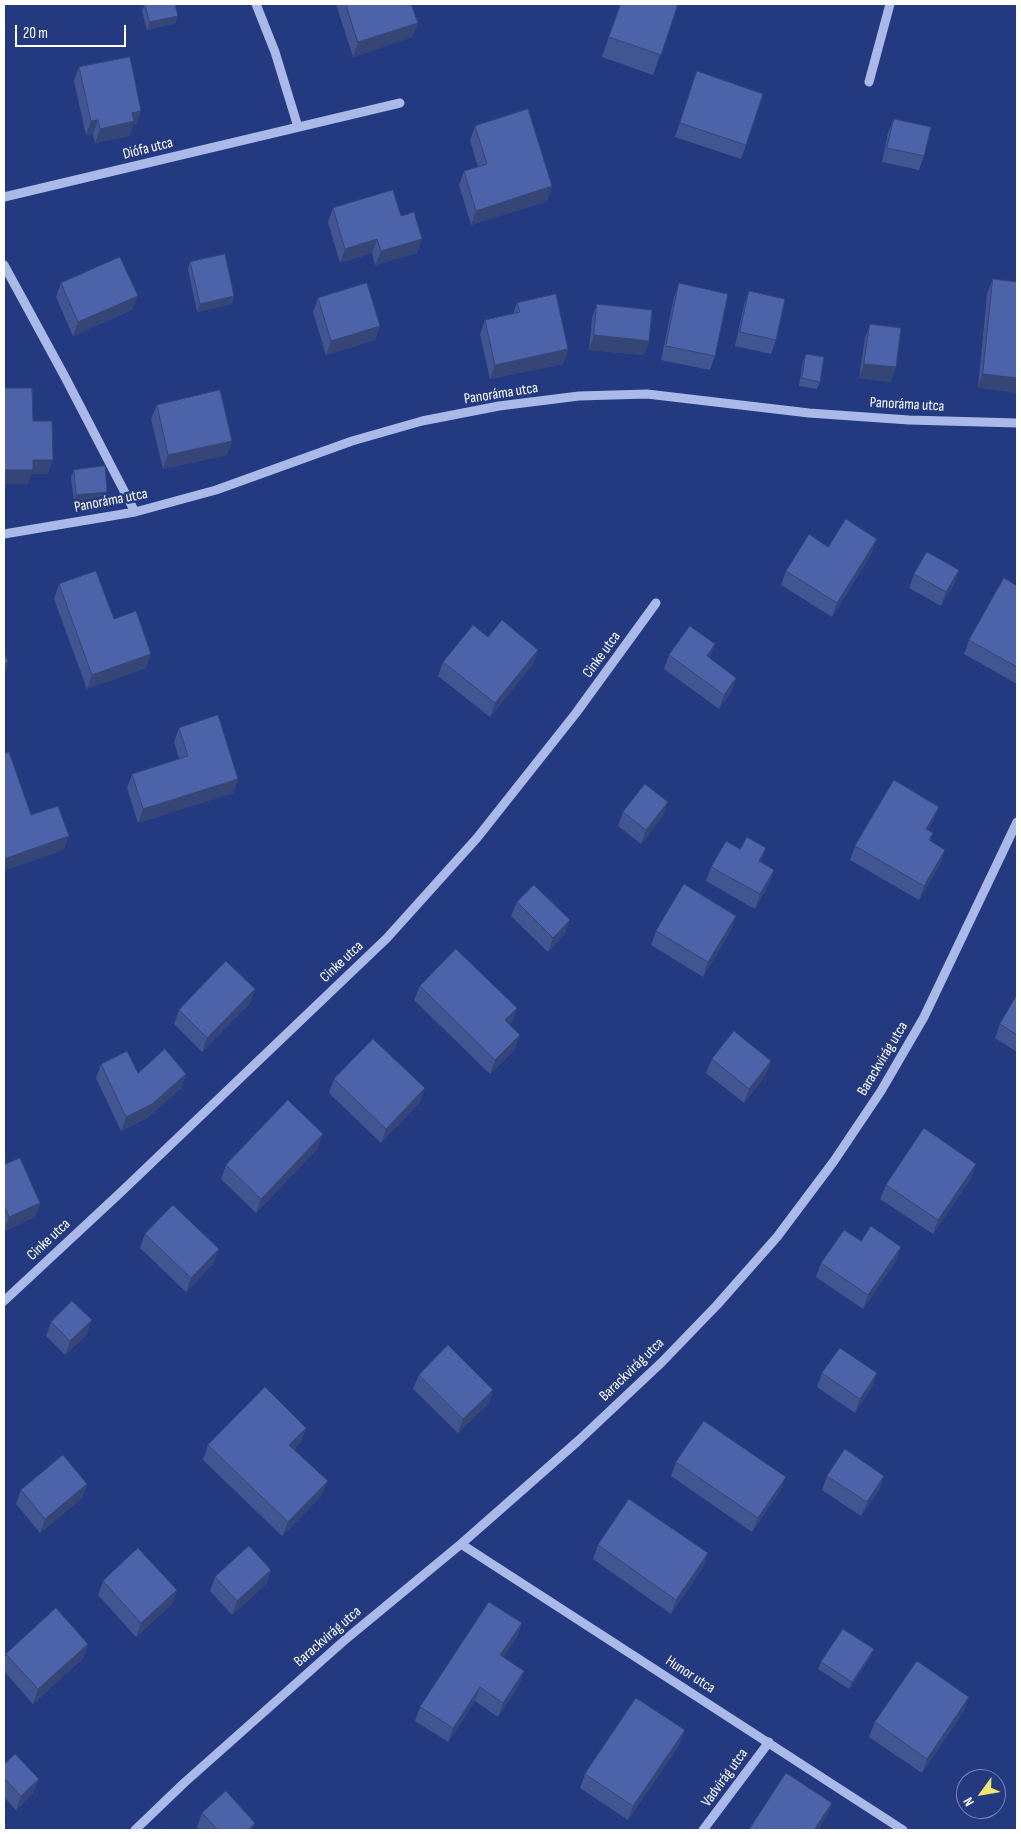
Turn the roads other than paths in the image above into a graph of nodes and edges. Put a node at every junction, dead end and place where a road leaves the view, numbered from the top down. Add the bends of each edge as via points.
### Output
1 (256, 4) edge
2 (890, 4) edge
3 (869, 82) dead end
4 (400, 103) dead end
5 (298, 127) junction
6 (4, 197) edge
7 (4, 265) edge
8 (1017, 423) edge
9 (135, 512) junction
10 (4, 534) edge
11 (656, 603) dead end
12 (1017, 822) edge
13 (4, 1301) edge
14 (461, 1544) junction
15 (769, 1742) junction
16 (135, 1830) edge
17 (703, 1830) edge
18 (903, 1830) edge

1 - 5 street
2 - 3 street
4 - 5 street, Diófa utca
5 - 6 street, Diófa utca
7 - 9 street
8 - 9 street, Panoráma utca via 827,414 647,394 579,396 499,406 352,440 216,490
9 - 10 street, Panoráma utca
11 - 13 street, Cinke utca via 576,713 477,838 387,938
12 - 14 street, Barackvirág utca via 924,1017 881,1091 834,1161 777,1236 662,1362
14 - 15 street, Hunor utca
14 - 16 street, Barackvirág utca via 346,1639
15 - 17 street, Vadvirág utca
15 - 18 street, Hunor utca

